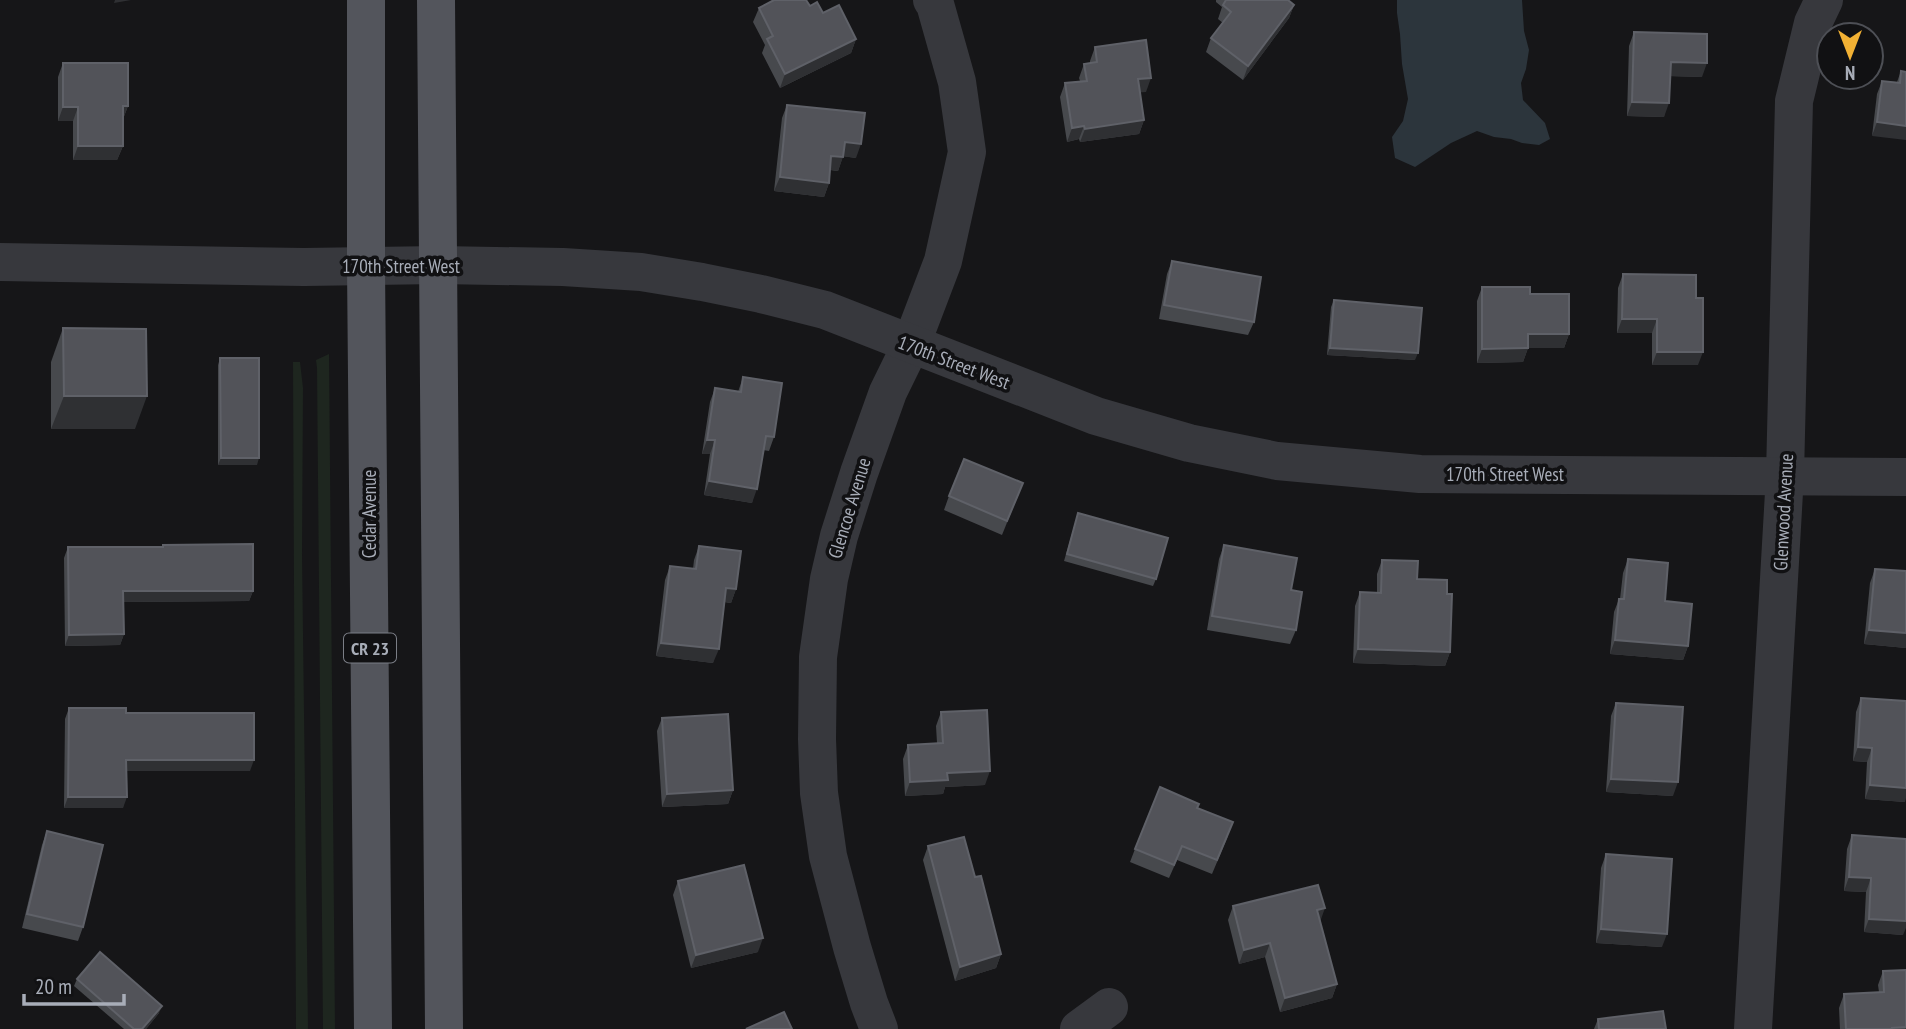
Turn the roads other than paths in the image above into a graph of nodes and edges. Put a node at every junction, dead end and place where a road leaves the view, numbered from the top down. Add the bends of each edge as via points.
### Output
1 (366, 0) edge
2 (436, 0) edge
3 (1824, 0) edge
4 (938, 2) edge
5 (0, 262) edge
6 (439, 265) junction
7 (366, 267) junction
8 (911, 345) junction
9 (1786, 475) junction
10 (1906, 477) edge
11 (373, 1029) edge
12 (444, 1029) edge
13 (880, 1029) edge
14 (1753, 1029) edge

1 - 7 main road, Cedar Avenue / CR 23
2 - 6 main road
3 - 9 street, Glenwood Avenue via 1813,23 1794,101
4 - 8 street, Glencoe Avenue via 967,152 943,261
5 - 7 street, 170th Street West
6 - 7 street, 170th Street West
6 - 8 street, 170th Street West via 641,272 702,282 825,310
6 - 12 main road
7 - 11 main road, Cedar Avenue / CR 23
8 - 9 street, 170th Street West via 1096,416 1189,443 1277,461 1420,474
8 - 13 street, Glencoe Avenue via 888,392 839,536 818,657 819,793 828,856
9 - 10 street, 170th Street West
9 - 14 street, Glenwood Avenue

